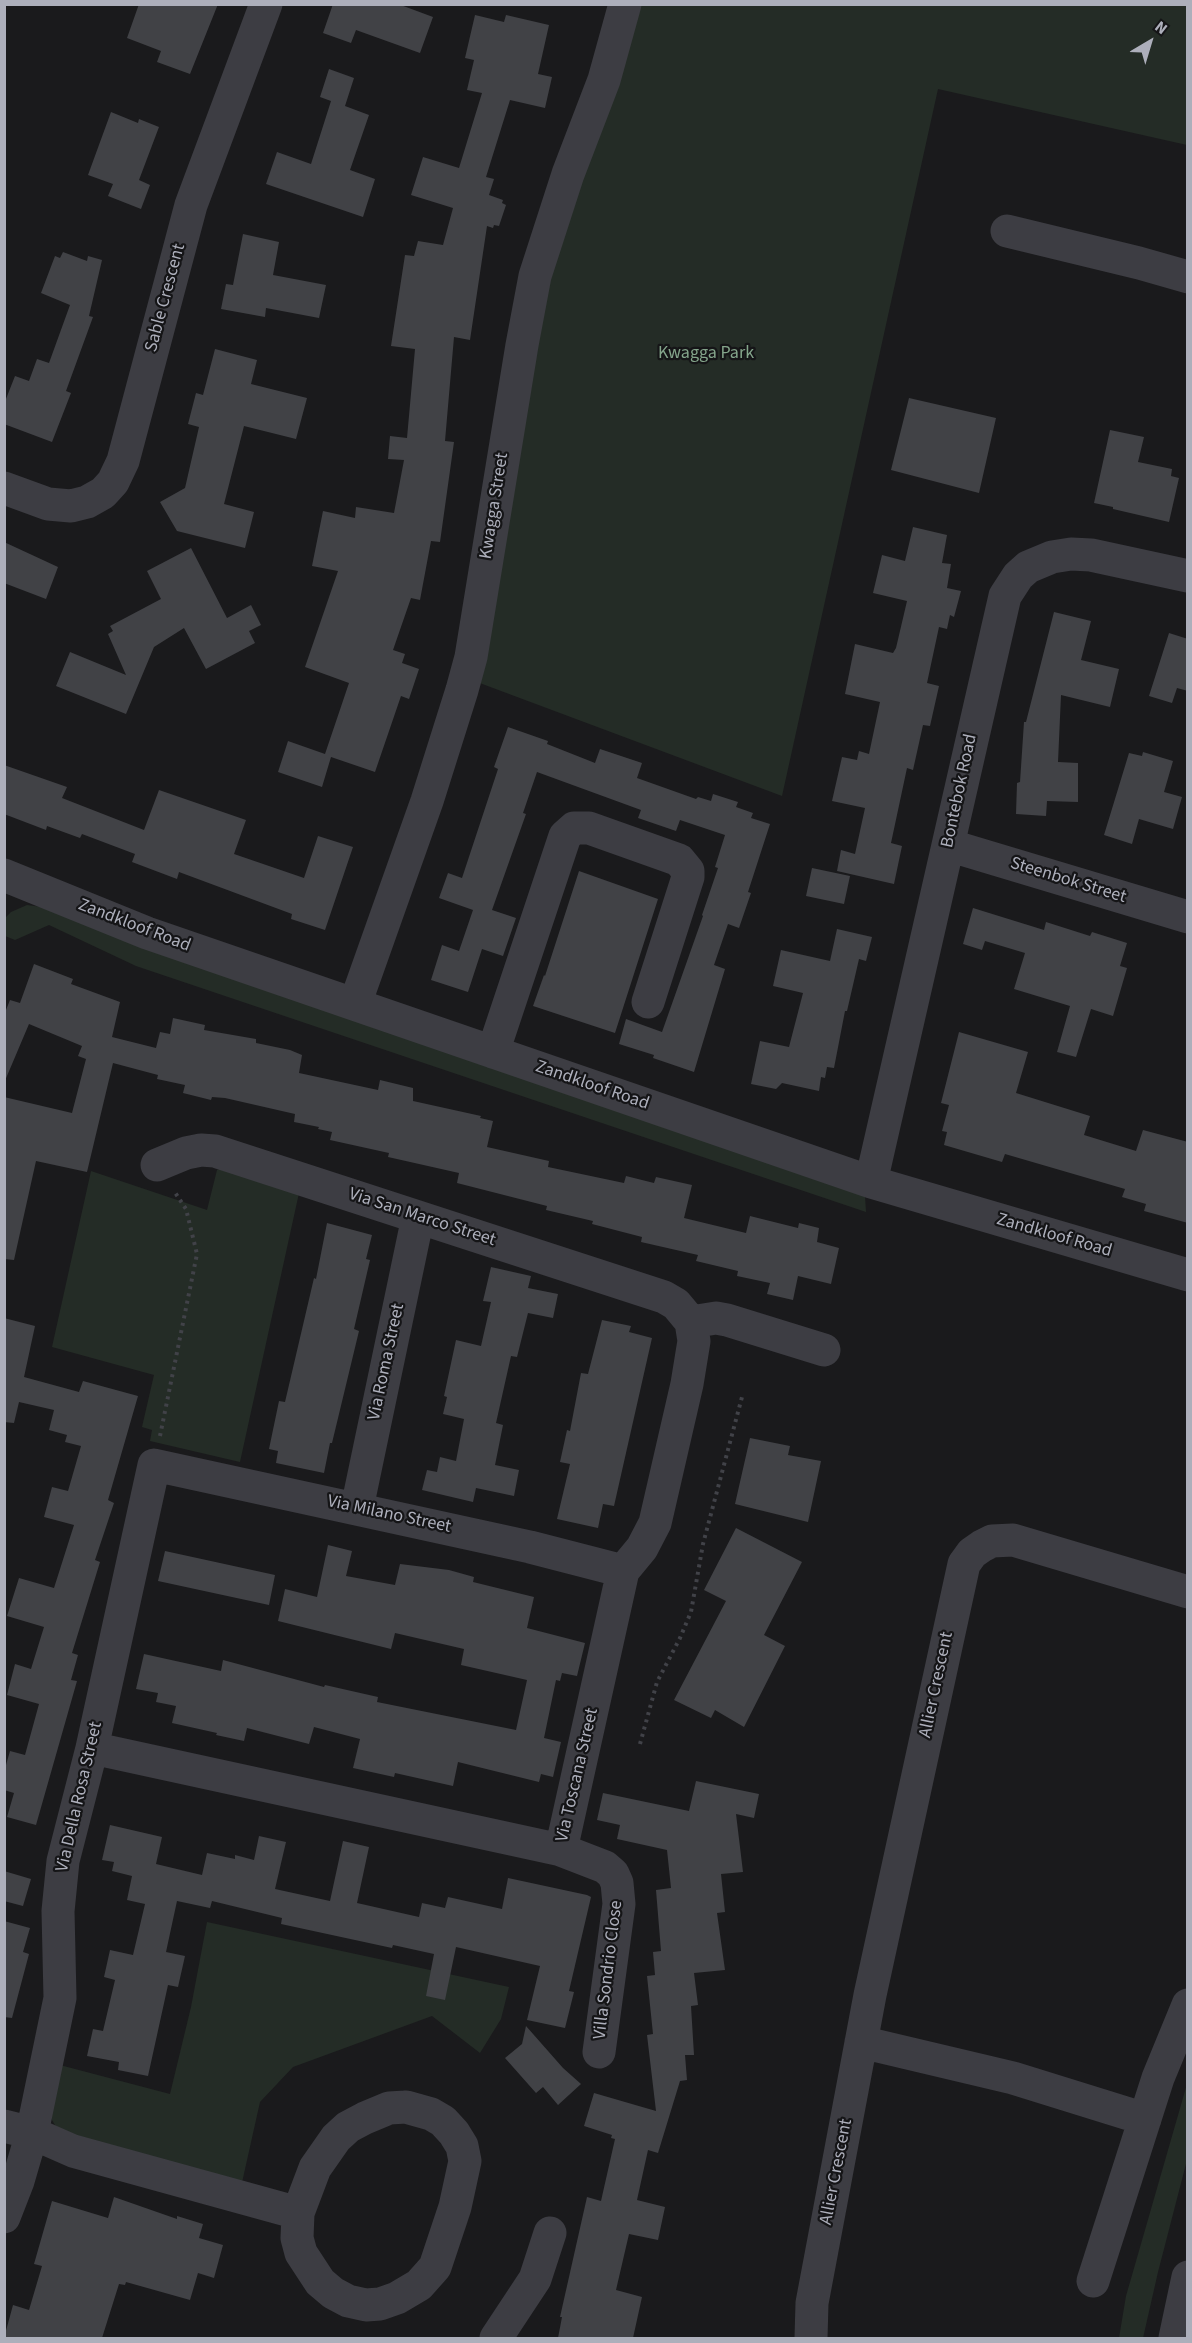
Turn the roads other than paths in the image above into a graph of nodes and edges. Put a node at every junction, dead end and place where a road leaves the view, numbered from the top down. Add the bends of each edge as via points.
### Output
1 (266, 4) edge
2 (625, 4) edge
3 (1007, 231) dead end
4 (1188, 277) edge
5 (4, 488) edge
6 (1188, 576) edge
7 (948, 845) junction
8 (4, 875) edge
9 (1188, 917) edge
10 (648, 1002) dead end
11 (355, 1004) junction
12 (493, 1052) junction
13 (157, 1165) road end
14 (871, 1182) junction
15 (418, 1217) junction
16 (1188, 1275) edge
17 (687, 1317) junction
18 (824, 1350) dead end
19 (154, 1464) joint
20 (357, 1508) junction
21 (623, 1571) junction
22 (1188, 1592) edge
23 (92, 1748) junction
24 (561, 1850) junction
25 (1188, 2005) edge
26 (861, 2042) junction
27 (599, 2052) dead end
28 (1145, 2119) junction
29 (18, 2129) edge
30 (298, 2212) junction
31 (4, 2217) edge
32 (550, 2233) dead end
33 (1188, 2277) edge
34 (1093, 2281) dead end
35 (812, 2303) junction
36 (496, 2338) edge
37 (798, 2338) edge
38 (811, 2338) edge
39 (1175, 2338) edge

1 - 5 street, Sable Crescent via 191,205 123,461 113,482 103,493 71,506 48,504
2 - 11 street, Kwagga Street via 604,80 564,184 536,276 471,657 427,801
3 - 4 street
6 - 7 street, Bontebok Road via 1071,554 1040,561 1018,576 1000,607
7 - 9 street, Steenbok Street
7 - 14 street, Bontebok Road
8 - 11 street, Zandkloof Road via 147,933
10 - 12 street via 688,871 679,860 589,828 574,828 565,836
11 - 12 street, Zandkloof Road
12 - 14 street, Zandkloof Road
13 - 15 street, Via San Marco Street via 186,1153 215,1151
14 - 16 street, Zandkloof Road
15 - 17 street, Via San Marco Street via 664,1297
15 - 20 street, Via Roma Street
17 - 18 street via 727,1320
17 - 21 street, Via Toscana Street via 694,1341 655,1523 642,1548
19 - 20 street, Via Milano Street
19 - 23 street, Via Della Rosa Street
20 - 21 street, Via Milano Street
21 - 24 street, Via Toscana Street
22 - 26 street, Allier Crescent via 1013,1540 992,1541 972,1553 964,1564
23 - 24 street, Via Toscana Street
23 - 29 street, Via Della Rosa Street via 63,1862 58,1911 60,1998
24 - 27 street, Villa Sondrio Close via 605,1867 613,1874 619,1892
25 - 28 street
26 - 28 street via 1012,2078
26 - 35 street, Allier Crescent
28 - 34 street
29 - 30 street via 73,2151
29 - 31 street, Via Della Rosa Street via 18,2181
30 - 30 street via 326,2150 348,2127 389,2108 418,2109 443,2121 462,2146 465,2161 438,2260 420,2285 397,2298 366,2305 348,2301 320,2282 301,2253
32 - 36 street via 530,2289
33 - 39 street
35 - 37 street, Allier Crescent
35 - 38 street, Allier Crescent

